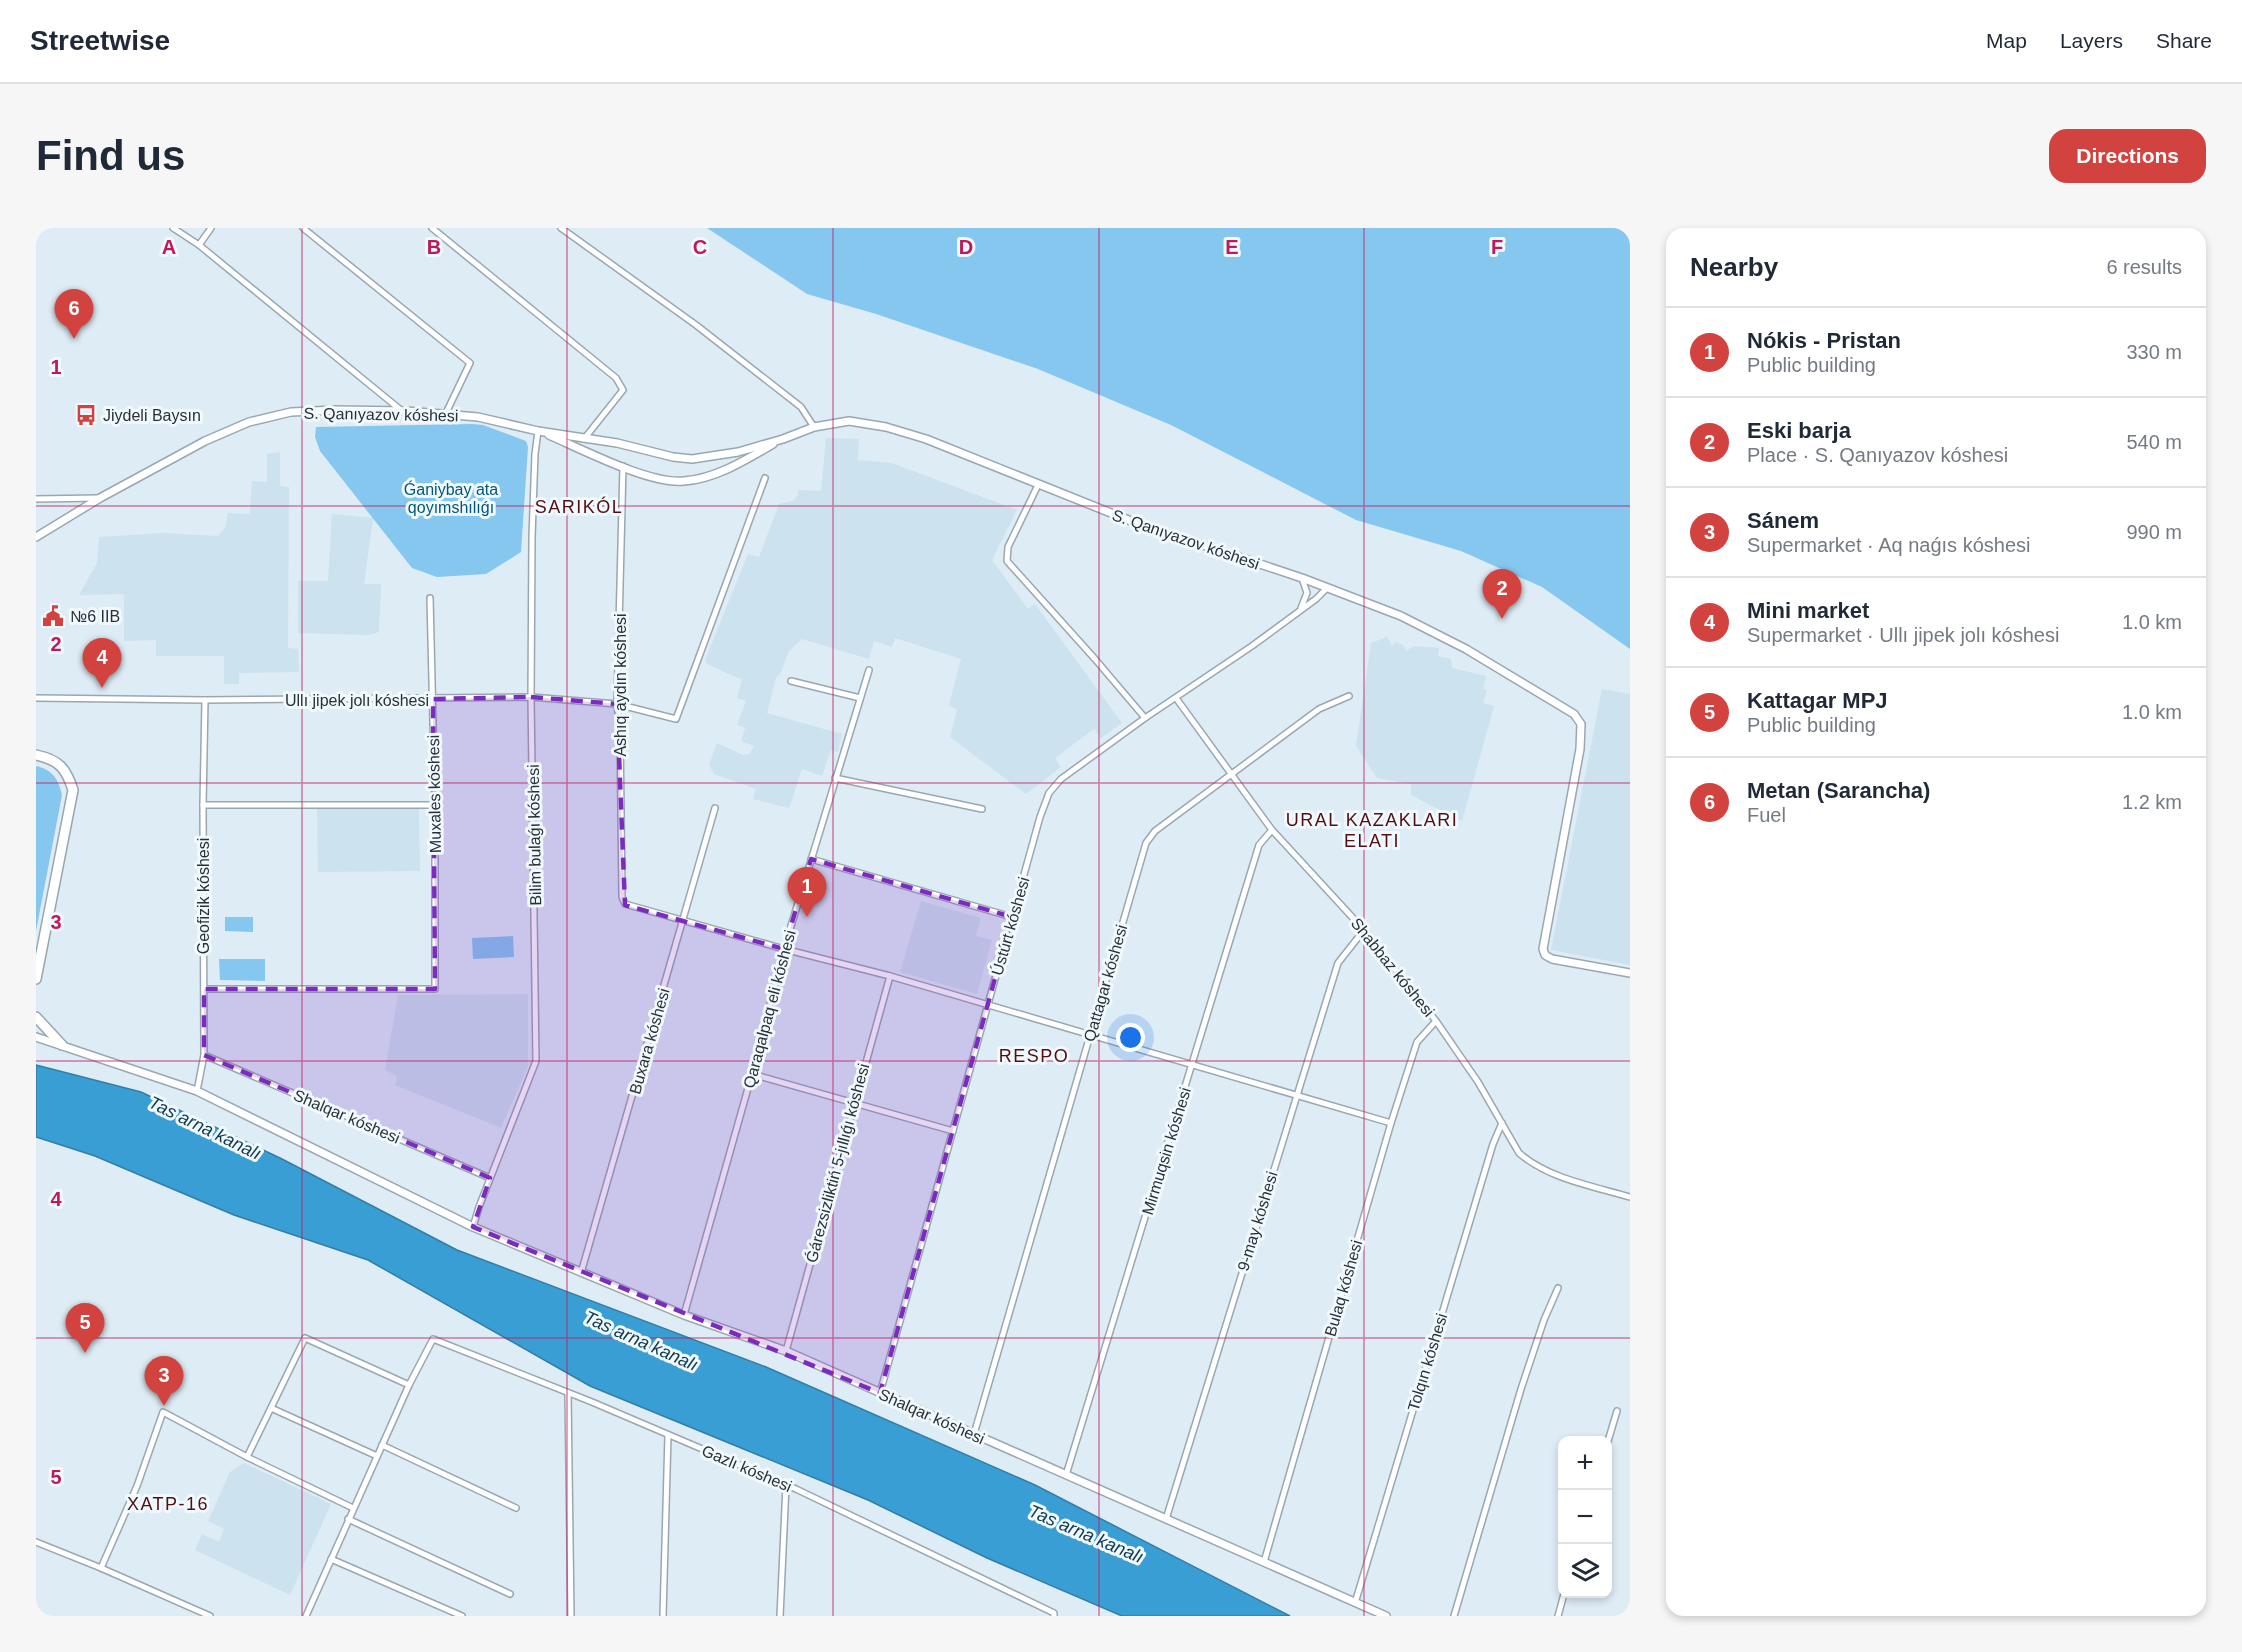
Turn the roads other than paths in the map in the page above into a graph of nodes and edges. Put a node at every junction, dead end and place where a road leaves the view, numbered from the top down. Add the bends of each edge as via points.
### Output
1 (173, 228) edge
2 (211, 228) edge
3 (303, 228) edge
4 (432, 228) edge
5 (561, 228) edge
6 (199, 245) junction
7 (402, 411) junction
8 (446, 413) junction
9 (814, 427) junction
10 (538, 431) junction
11 (584, 439) junction
12 (783, 439) junction
13 (623, 466) junction
14 (765, 478) dead end
15 (1038, 485) junction
16 (100, 498) junction
17 (36, 499) edge
18 (36, 537) edge
19 (1302, 578) junction
20 (1328, 588) junction
21 (430, 598) dead end
22 (1300, 610) junction
23 (869, 670) dead end
24 (791, 681) dead end
25 (1349, 696) dead end
26 (531, 697) junction
27 (36, 698) edge
28 (860, 698) junction
29 (1176, 698) junction
30 (433, 699) junction
31 (205, 700) junction
32 (618, 704) junction
33 (1144, 718) junction
34 (36, 755) edge
35 (1231, 774) junction
36 (835, 778) junction
37 (203, 805) junction
38 (435, 806) junction
39 (715, 808) dead end
40 (982, 809) dead end
41 (1272, 830) junction
42 (811, 859) junction
43 (1012, 917) junction
44 (684, 921) junction
45 (1364, 930) junction
46 (784, 949) junction
47 (1630, 973) edge
48 (890, 976) junction
49 (36, 979) edge
50 (204, 989) junction
51 (987, 1005) junction
52 (1437, 1021) junction
53 (38, 1023) edge
54 (1089, 1035) junction
55 (36, 1037) edge
56 (62, 1045) junction
57 (204, 1055) junction
58 (1192, 1064) junction
59 (752, 1074) junction
60 (197, 1091) junction
61 (1296, 1095) junction
62 (853, 1102) junction
63 (1391, 1123) junction
64 (1502, 1123) junction
65 (954, 1131) junction
66 (490, 1178) junction
67 (1630, 1197) edge
68 (473, 1227) junction
69 (581, 1273) junction
70 (1558, 1288) dead end
71 (684, 1315) junction
72 (786, 1351) junction
73 (409, 1384) junction
74 (568, 1393) junction
75 (880, 1393) junction
76 (271, 1408) junction
77 (1617, 1411) dead end
78 (974, 1434) junction
79 (668, 1435) junction
80 (1610, 1436) edge
81 (382, 1445) junction
82 (377, 1456) junction
83 (246, 1457) junction
84 (1066, 1475) junction
85 (786, 1485) junction
86 (353, 1508) junction
87 (516, 1508) dead end
88 (1166, 1519) junction
89 (348, 1520) junction
90 (36, 1542) edge
91 (331, 1560) junction
92 (1264, 1562) junction
93 (101, 1568) junction
94 (510, 1594) dead end
95 (1563, 1598) edge
96 (1355, 1603) junction
97 (1054, 1615) edge
98 (210, 1616) edge
99 (306, 1616) edge
100 (462, 1616) edge
101 (571, 1616) edge
102 (663, 1616) edge
103 (780, 1616) edge
104 (1386, 1616) edge
105 (1454, 1616) edge
106 (1558, 1616) edge

1 - 6 street
2 - 6 street
3 - 8 street via 470,363
4 - 11 street via 616,378 623,390
5 - 9 street via 801,407
6 - 7 street
7 - 8 street, S. Qanıyazov kóshesi
7 - 16 street, S. Qanıyazov kóshesi via 291,412 249,422 205,441
8 - 10 street, S. Qanıyazov kóshesi
9 - 12 street, S. Qanıyazov kóshesi
9 - 15 street, S. Qanıyazov kóshesi via 849,421 886,427 926,439
10 - 11 street, S. Qanıyazov kóshesi
10 - 13 street, S. Qanıyazov kóshesi
10 - 26 street, Bilim bulaǵı kóshesi via 532,537
11 - 12 street, S. Qanıyazov kóshesi via 692,459 738,452
12 - 13 street, S. Qanıyazov kóshesi via 732,466 686,481 670,482
13 - 32 street, Ashıq aydın kóshesi
14 - 32 street, Ullı jipek jolı kóshesi via 676,719
15 - 19 street, S. Qanıyazov kóshesi via 1131,521
15 - 33 street via 1008,547 1008,561
16 - 17 street
16 - 18 street, S. Qanıyazov kóshesi
19 - 20 street, S. Qanıyazov kóshesi
19 - 22 street via 1307,593
20 - 22 street, Ústúrt kóshesi
20 - 47 street, S. Qanıyazov kóshesi via 1401,616 1466,649 1574,714 1581,724 1580,749 1543,949 1545,956 1552,959
21 - 30 street, Muxales kóshesi
22 - 29 street, Ústúrt kóshesi
23 - 28 street, Qaraqalpaq eli kóshesi
24 - 28 street
25 - 35 street, Qattagar kóshesi via 1319,709
26 - 30 street, Ullı jipek jolı kóshesi
26 - 32 street, Ullı jipek jolı kóshesi
26 - 66 street, Bilim bulaǵı kóshesi via 536,1061
27 - 31 street, Ullı jipek jolı kóshesi
28 - 36 street, Qaraqalpaq eli kóshesi
29 - 33 street, Ústúrt kóshesi
29 - 35 street, Shabbaz kóshesi
30 - 31 street, Ullı jipek jolı kóshesi
30 - 38 street, Muxales kóshesi
31 - 37 street, Geofizik kóshesi
32 - 44 street, Ashıq aydın kóshesi via 622,897 625,904
33 - 43 street, Ústúrt kóshesi via 1062,779 1050,794
34 - 49 main road via 63,767 73,790
35 - 41 street, Shabbaz kóshesi
35 - 54 street, Qattagar kóshesi via 1155,831 1146,843
36 - 40 street
36 - 42 street, Qaraqalpaq eli kóshesi
37 - 38 street
37 - 50 street, Geofizik kóshesi
38 - 50 street, Muxales kóshesi via 435,989
39 - 44 street, Buxara kóshesi
41 - 45 street, Shabbaz kóshesi
41 - 58 street, Mirmuqsin kóshesi via 1259,845
42 - 43 street
42 - 46 street, Qaraqalpaq eli kóshesi
43 - 51 street, Ústúrt kóshesi
44 - 46 street
44 - 69 street, Buxara kóshesi
45 - 52 street, Shabbaz kóshesi
45 - 61 street, 9-may kóshesi via 1338,963
46 - 48 street
46 - 59 street, Qaraqalpaq eli kóshesi
48 - 51 street
48 - 62 street, Ǵárezsizliktiń 5-jıllıǵı kóshesi
50 - 57 street, Geofizik kóshesi
51 - 54 street
51 - 65 street, Ústúrt kóshesi
52 - 63 street, Bulaq kóshesi via 1417,1042
52 - 64 street, Shabbaz kóshesi
53 - 56 main road
54 - 58 street
54 - 78 street, Qattagar kóshesi
55 - 56 street, Shalqar kóshesi
56 - 60 street, Shalqar kóshesi
57 - 60 street, Geofizik kóshesi
57 - 66 street, Shalqar kóshesi
58 - 61 street
58 - 84 street, Mirmuqsin kóshesi
59 - 62 street
59 - 71 street, Qaraqalpaq eli kóshesi
60 - 68 street, Shalqar kóshesi
61 - 63 street
61 - 88 street, 9-may kóshesi
62 - 65 street
62 - 72 street, Ǵárezsizliktiń 5-jıllıǵı kóshesi
63 - 92 street, Bulaq kóshesi
64 - 67 street, Shabbaz kóshesi via 1519,1154 1529,1162
64 - 96 street, Tolqın kóshesi
65 - 75 street, Ústúrt kóshesi
66 - 68 street, Bilim bulaǵı kóshesi
68 - 69 street, Shalqar kóshesi
69 - 71 street, Shalqar kóshesi
70 - 105 street via 1521,1389
71 - 72 street, Shalqar kóshesi
72 - 75 street, Shalqar kóshesi
73 - 74 street, Gazlı kóshesi via 433,1339
73 - 76 street via 305,1338
73 - 81 street
74 - 79 street, Gazlı kóshesi
74 - 101 street
75 - 78 street, Shalqar kóshesi
76 - 82 street
76 - 83 street
77 - 80 street
78 - 84 street, Shalqar kóshesi
79 - 85 street, Gazlı kóshesi
79 - 102 street
81 - 82 street
81 - 87 street
82 - 86 street
83 - 86 street
83 - 93 street via 163,1412 137,1486
84 - 88 street, Shalqar kóshesi
85 - 97 street, Gazlı kóshesi
85 - 103 street
86 - 89 street
88 - 92 street, Shalqar kóshesi
89 - 91 street
89 - 94 street
90 - 93 street
91 - 99 street
91 - 100 street
92 - 96 street, Shalqar kóshesi
93 - 98 street
95 - 106 street
96 - 104 street, Shalqar kóshesi

